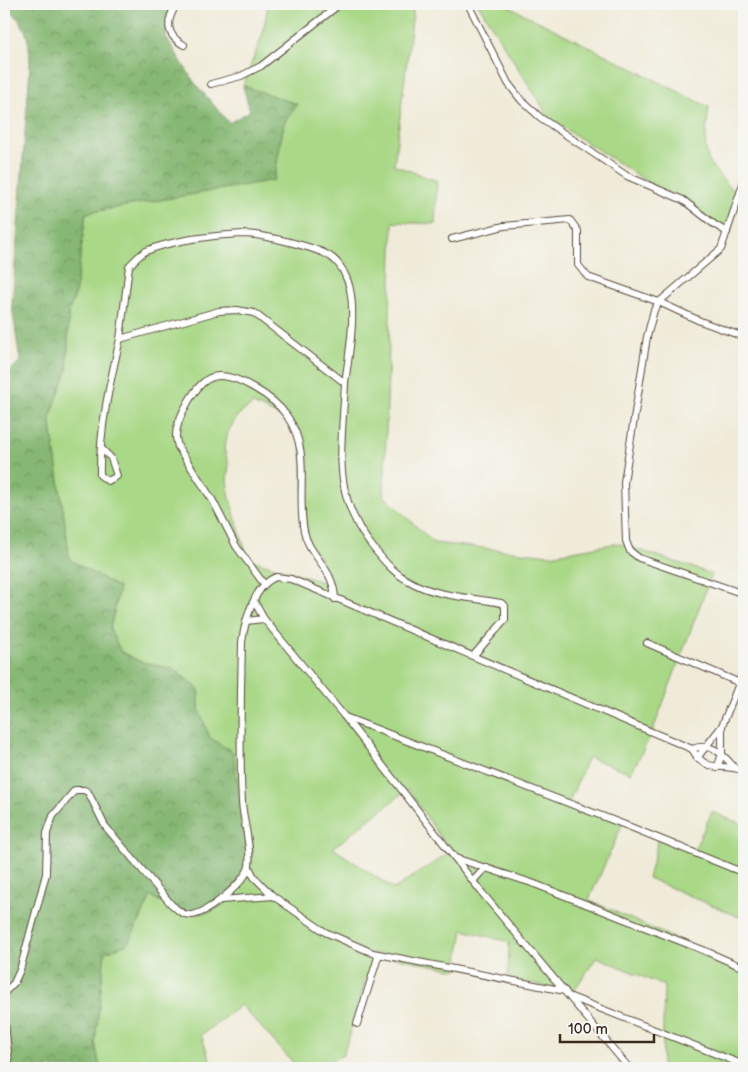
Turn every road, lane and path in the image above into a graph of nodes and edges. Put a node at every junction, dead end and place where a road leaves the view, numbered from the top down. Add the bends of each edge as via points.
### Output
1 (176, 4) edge
2 (340, 4) edge
3 (468, 4) edge
4 (184, 45) dead end
5 (211, 84) dead end
6 (744, 180) edge
7 (727, 232) junction
8 (452, 239) dead end
9 (659, 302) junction
10 (744, 336) edge
11 (120, 339) junction
12 (344, 383) junction
13 (102, 449) dead end
14 (264, 584) junction
15 (744, 594) edge
16 (335, 599) junction
17 (254, 601) junction
18 (264, 619) junction
19 (246, 621) junction
20 (647, 642) dead end
21 (473, 656) junction
22 (744, 671) edge
23 (740, 683) junction
24 (344, 716) junction
25 (722, 726) junction
26 (706, 745) junction
27 (692, 749) junction
28 (722, 754) junction
29 (697, 758) junction
30 (733, 766) junction
31 (717, 768) junction
32 (744, 771) edge
33 (455, 858) junction
34 (249, 867) junction
35 (486, 867) junction
36 (744, 873) edge
37 (473, 881) junction
38 (273, 896) junction
39 (221, 900) junction
40 (379, 954) junction
41 (744, 968) edge
42 (565, 991) junction
43 (4, 993) edge
44 (570, 996) junction
45 (357, 1024) dead end
46 (4, 1026) edge
47 (744, 1065) edge
48 (8, 1068) edge
49 (629, 1068) edge

1 - 4 street via 170,18 170,35
2 - 5 street via 261,66 241,76
3 - 7 street via 508,83 541,118 627,176 683,200
6 - 7 street
7 - 9 street via 721,249
8 - 9 street via 504,226 570,220 578,231 578,265 588,277
9 - 10 street
9 - 15 street via 647,336 628,450 624,482 626,541 630,551 639,558
11 - 12 street via 219,311 254,313
11 - 12 street via 129,266 144,251 245,234 272,239 332,257 345,274 352,292
11 - 13 street via 105,412
12 - 21 street via 341,469 347,506 353,520 389,566 409,582 463,599 505,606 505,620
14 - 16 street via 284,576
14 - 16 street via 236,546 175,437 179,418 194,392 211,377 227,376 261,391 287,416 299,443 303,465 303,530 327,569
14 - 17 street
16 - 21 street
17 - 18 street
17 - 19 street
18 - 19 street
18 - 24 street
19 - 34 street via 242,657 242,801
20 - 23 street
21 - 27 street
22 - 23 street
23 - 25 street
24 - 33 street
24 - 36 street
25 - 26 street
25 - 28 street
26 - 27 street
26 - 28 street
26 - 29 street
27 - 29 street
28 - 30 street
28 - 31 street
29 - 31 street
30 - 31 street
30 - 32 street
33 - 35 street
33 - 37 street
34 - 38 street
34 - 39 street
35 - 37 street
35 - 41 street
37 - 42 street
38 - 39 street
38 - 40 street via 342,942
39 - 43 street via 196,915 178,910 105,826 88,792 75,790 53,816 47,834 46,874 20,970
40 - 42 street
40 - 45 street
42 - 44 street
44 - 47 street
44 - 49 street
46 - 48 main road

